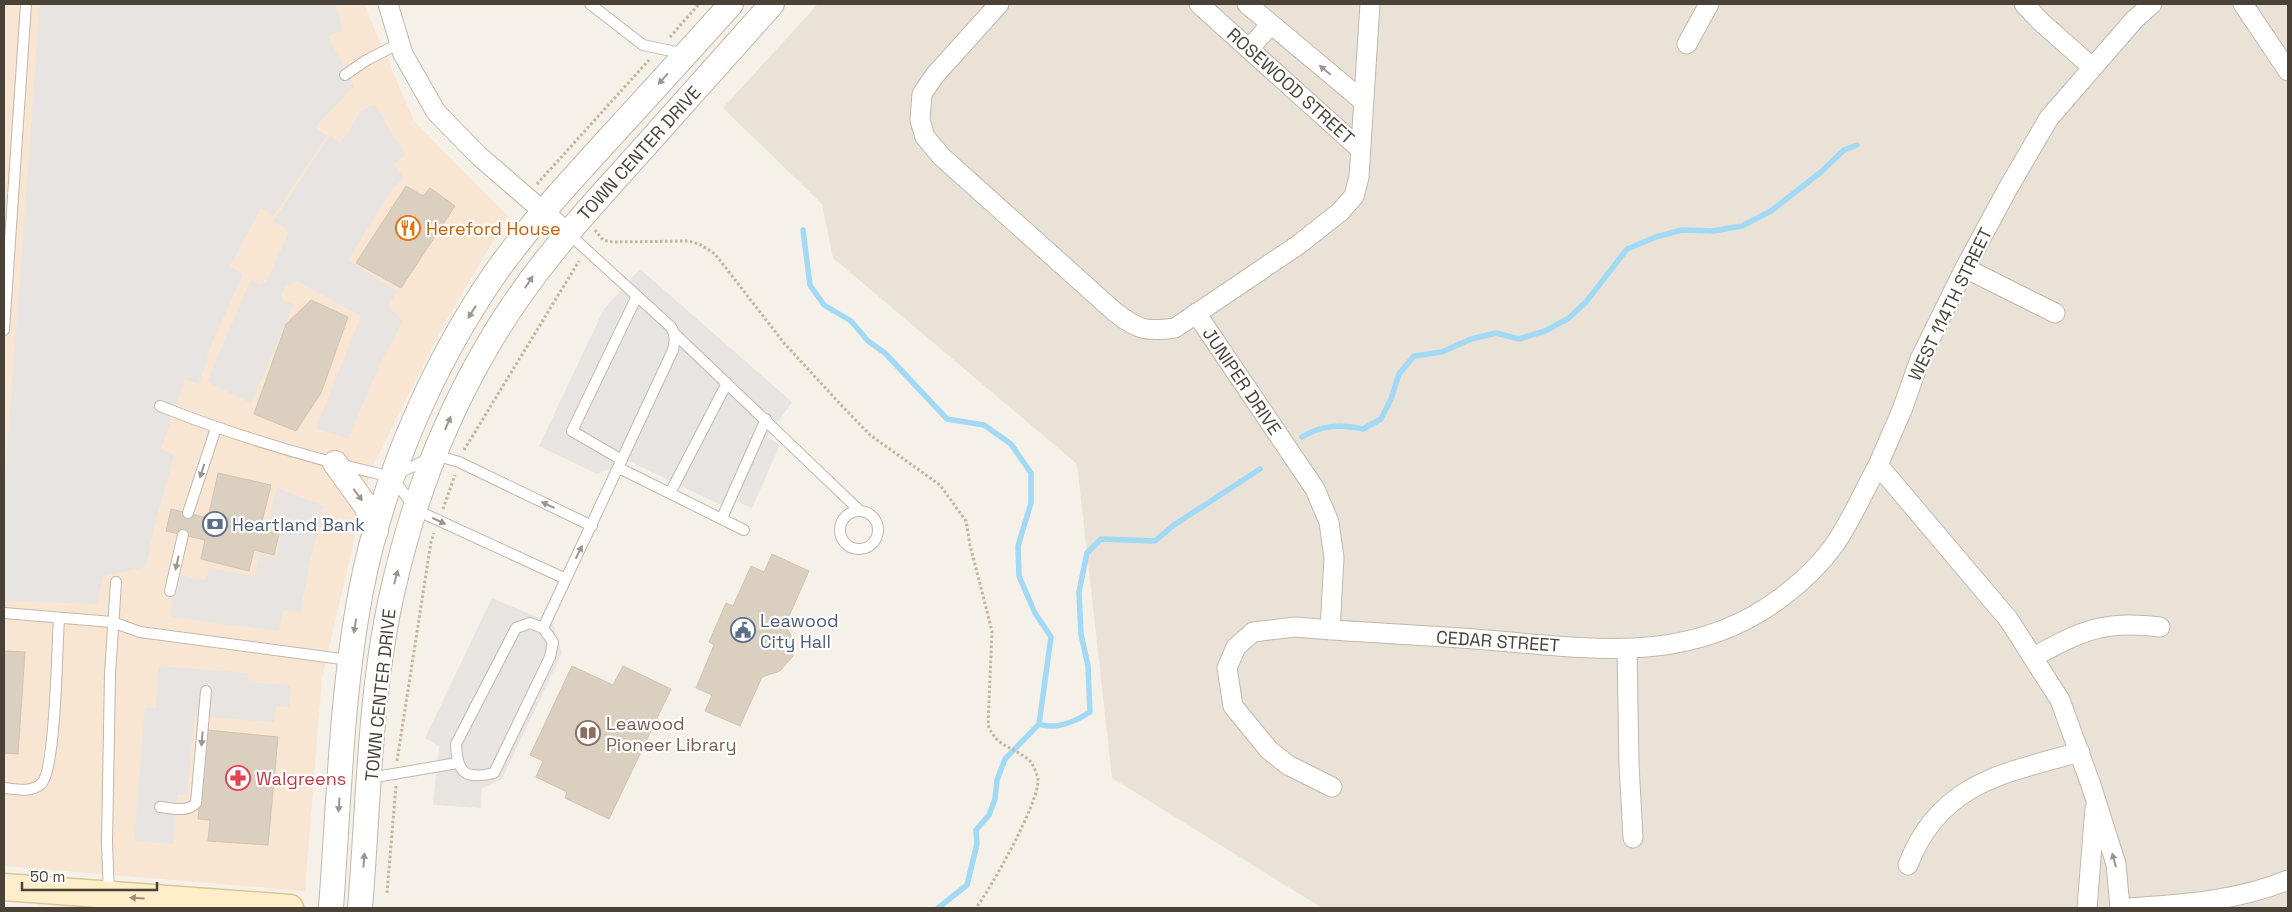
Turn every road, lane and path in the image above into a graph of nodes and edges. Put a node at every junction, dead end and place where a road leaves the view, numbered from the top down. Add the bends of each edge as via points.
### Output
1 (26, 4) edge
2 (388, 4) edge
3 (590, 4) edge
4 (699, 4) edge
5 (731, 4) edge
6 (772, 4) edge
7 (999, 4) edge
8 (1199, 4) edge
9 (1247, 4) edge
10 (1370, 4) edge
11 (1709, 4) edge
12 (2024, 4) edge
13 (2152, 4) edge
14 (2243, 4) edge
15 (1271, 24) junction
16 (400, 43) junction
17 (1687, 44) dead end
18 (659, 49) junction
19 (1249, 49) junction
20 (686, 54) junction
21 (2092, 67) junction
22 (2288, 70) edge
23 (345, 75) dead end
24 (1363, 101) junction
25 (1360, 149) junction
26 (534, 204) junction
27 (568, 233) junction
28 (586, 250) junction
29 (1965, 268) junction
30 (6, 283) edge
31 (636, 296) junction
32 (1196, 313) junction
33 (2055, 313) dead end
34 (4, 330) edge
35 (675, 334) junction
36 (728, 383) junction
37 (160, 406) dead end
38 (766, 419) junction
39 (216, 428) junction
40 (435, 455) junction
41 (459, 462) junction
42 (335, 463) junction
43 (621, 464) junction
44 (1878, 464) junction
45 (392, 477) junction
46 (670, 493) junction
47 (416, 510) junction
48 (859, 510) dead end
49 (188, 514) dead end
50 (722, 518) junction
51 (439, 520) junction
52 (592, 526) junction
53 (744, 530) dead end
54 (376, 531) junction
55 (183, 535) dead end
56 (566, 579) junction
57 (116, 582) dead end
58 (170, 591) dead end
59 (4, 613) edge
60 (59, 618) junction
61 (112, 622) junction
62 (2160, 627) dead end
63 (543, 628) junction
64 (1330, 630) junction
65 (1627, 649) junction
66 (2033, 656) junction
67 (349, 660) junction
68 (206, 691) dead end
69 (2080, 752) junction
70 (457, 763) junction
71 (397, 774) junction
72 (370, 778) junction
73 (1332, 787) dead end
74 (4, 788) edge
75 (2096, 802) junction
76 (160, 807) dead end
77 (1633, 838) dead end
78 (1908, 865) dead end
79 (2288, 880) edge
80 (4, 888) edge
81 (30, 890) junction
82 (387, 893) dead end
83 (109, 896) junction
84 (4, 901) edge
85 (290, 908) edge
86 (331, 908) edge
87 (360, 908) edge
88 (976, 908) edge
89 (2087, 908) edge
90 (2120, 908) edge
91 (2130, 908) edge

1 - 30 lane
2 - 16 street
3 - 18 lane via 643,46
4 - 18 path
5 - 20 street, TOWN CENTER DRIVE
6 - 27 street, TOWN CENTER DRIVE
7 - 32 street, JUNIPER DRIVE via 922,94 920,114 925,137 942,158 1135,327 1155,331 1175,328
8 - 19 street, ROSEWOOD STREET
9 - 15 street, ROSEWOOD STREET
10 - 24 street
11 - 17 street
12 - 21 street
13 - 21 street, WEST 114TH STREET
14 - 22 street
15 - 19 street
24 -> 15 street, ROSEWOOD STREET
16 - 23 lane
16 - 26 street via 436,112 478,156
18 - 20 lane
18 - 26 path
19 - 25 street, ROSEWOOD STREET
20 -> 26 street, TOWN CENTER DRIVE
21 - 29 street, WEST 114TH STREET via 2049,118
24 - 25 street
25 - 32 street via 1359,177 1354,196 1340,212
26 - 27 street
26 -> 45 street, TOWN CENTER DRIVE via 451,345
27 - 28 lane
40 -> 27 street, TOWN CENTER DRIVE via 488,344 535,273
27 - 88 path via 593,228 604,240 613,242 689,241 715,254 784,343 843,407 870,435 940,485 966,521 992,631 988,725 993,736 1031,762 1038,779 1032,802 1008,855
28 - 31 lane
28 - 41 path via 465,446
29 - 33 street
29 - 44 street, WEST 114TH STREET via 1920,359
30 - 34 lane
31 - 35 lane
31 - 43 lane via 572,431
32 - 64 street, JUNIPER DRIVE via 1315,489 1329,522 1334,558
35 - 36 lane
35 - 43 lane via 673,350
36 - 38 lane
36 - 46 lane
37 - 39 lane
38 - 48 lane
38 - 50 lane
39 - 42 lane
39 -> 49 lane
40 - 41 lane
40 - 45 lane
40 - 47 street, TOWN CENTER DRIVE
41 - 51 path
52 -> 41 lane
42 - 45 lane
42 -> 54 street via 366,506
43 - 46 lane
43 - 52 lane
44 - 65 street, CEDAR STREET via 1833,546 1801,582 1763,612 1707,637
44 - 66 street via 2009,620
45 - 47 lane
45 - 54 street, TOWN CENTER DRIVE
46 - 50 lane
47 - 51 lane
72 -> 47 street, TOWN CENTER DRIVE via 383,639 396,576
50 - 53 lane
51 -> 56 lane
51 - 71 path via 431,542
56 -> 52 lane
54 -> 67 street, TOWN CENTER DRIVE via 361,589
55 -> 58 lane
56 - 63 lane
57 - 61 lane
59 - 60 lane
60 - 61 lane
60 - 74 lane via 47,776 37,787 23,790
61 - 67 lane via 140,632
61 - 83 lane via 107,843
62 - 66 street via 2108,625 2088,630
63 - 70 lane via 530,623 516,628 456,744
63 - 70 lane via 552,642 550,656 494,772 480,776 464,772
64 - 65 street, CEDAR STREET
64 - 73 street, CEDAR STREET via 1296,627 1253,632 1236,647 1227,668 1233,706 1269,750 1302,774
65 - 77 street
66 - 69 street via 2060,700
67 -> 86 street, TOWN CENTER DRIVE
68 -> 76 lane via 196,803 192,808 182,810
69 - 75 street
69 - 78 street via 2006,772 1951,802 1933,819 1916,844
70 - 71 lane
71 - 72 lane
71 - 82 path
87 -> 72 street, TOWN CENTER DRIVE
75 - 89 street
90 -> 75 street via 2116,864
79 - 91 street via 2232,898
80 - 81 main road
81 - 83 main road
81 - 84 main road via 18,898
85 -> 83 main road

